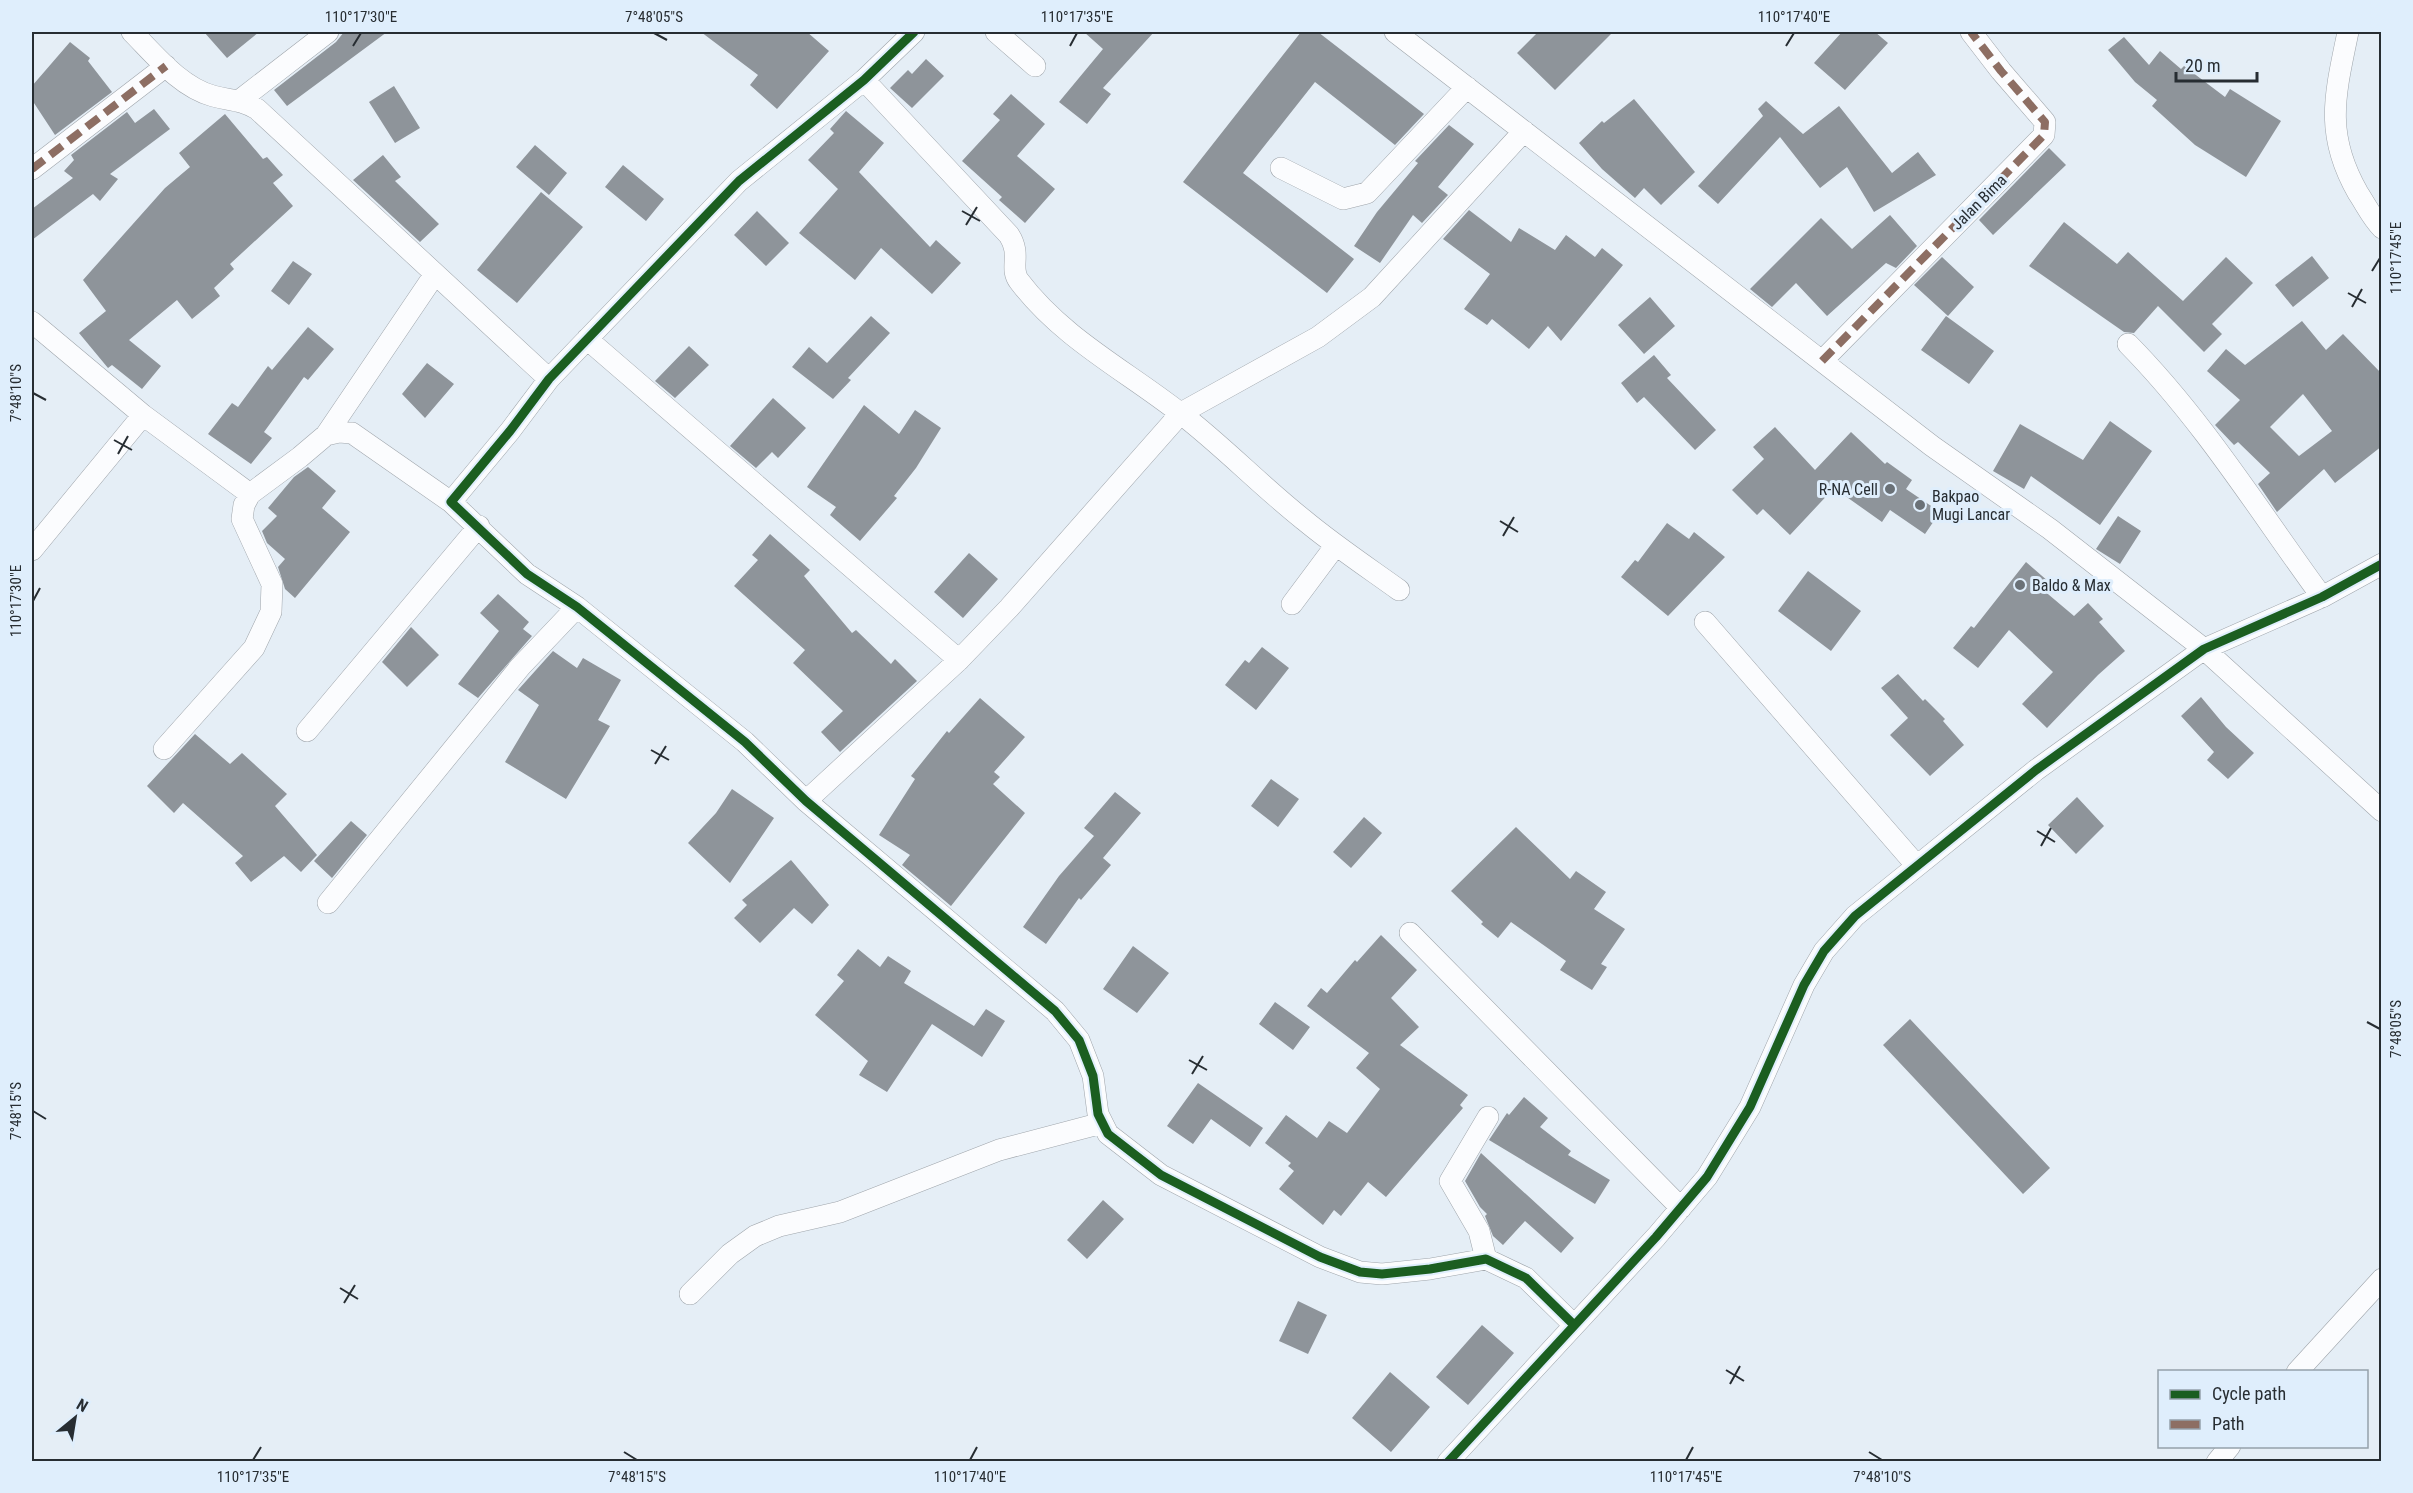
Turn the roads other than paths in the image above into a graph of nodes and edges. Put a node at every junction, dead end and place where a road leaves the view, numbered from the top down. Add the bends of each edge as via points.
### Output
1 (132, 32) edge
2 (328, 32) edge
3 (914, 32) edge
4 (996, 32) edge
5 (1395, 32) edge
6 (1971, 32) edge
7 (2348, 32) edge
8 (166, 66) junction
9 (1035, 66) dead end
10 (864, 80) junction
11 (1467, 87) junction
12 (240, 100) junction
13 (1524, 131) junction
14 (1281, 168) dead end
15 (32, 169) edge
16 (2382, 228) edge
17 (435, 274) junction
18 (32, 322) edge
19 (587, 339) junction
20 (2128, 344) dead end
21 (1821, 361) junction
22 (549, 379) junction
23 (1181, 413) junction
24 (143, 415) junction
25 (326, 435) junction
26 (249, 494) junction
27 (451, 502) junction
28 (479, 526) junction
29 (1336, 545) junction
30 (32, 550) edge
31 (2382, 564) edge
32 (1399, 590) dead end
33 (2322, 597) junction
34 (1292, 604) dead end
35 (577, 607) junction
36 (1705, 622) dead end
37 (2204, 649) junction
38 (959, 660) junction
39 (308, 731) dead end
40 (164, 748) dead end
41 (806, 801) junction
42 (2382, 811) edge
43 (1917, 866) junction
44 (328, 903) dead end
45 (1410, 933) dead end
46 (1488, 1117) dead end
47 (1102, 1122) junction
48 (1682, 1208) junction
49 (1486, 1259) junction
50 (2382, 1280) edge
51 (690, 1294) dead end
52 (1573, 1324) junction
53 (2298, 1370) edge
54 (2228, 1448) edge
55 (1448, 1461) edge
56 (2217, 1461) edge

1 - 8 street
2 - 12 street
3 - 10 street
4 - 9 street
5 - 11 street
6 - 21 street, Jalan Bima via 2045,122 2044,135
7 - 16 street via 2336,107 2336,144 2349,177
8 - 12 street via 212,96
8 - 15 street
10 - 19 street via 739,181
10 - 23 street via 1009,235 1018,254 1017,279 1035,300 1082,344
11 - 13 street
11 - 14 street via 1367,193 1343,199
12 - 17 street via 257,109
13 - 21 street
13 - 23 street via 1372,297 1318,337
17 - 22 street
17 - 25 street
18 - 24 street
19 - 22 street
19 - 38 street
20 - 33 street via 2167,384 2208,436
21 - 37 street via 2050,529
22 - 27 street
23 - 29 street
23 - 38 street
24 - 26 street
24 - 30 street
25 - 26 street
25 - 27 street via 352,433
26 - 40 street via 242,519 272,584 271,612 254,648
27 - 28 street
28 - 35 street via 527,574
28 - 39 street
29 - 32 street
29 - 34 street
31 - 33 street
33 - 37 street
35 - 41 street via 745,742
35 - 44 street via 520,667
36 - 43 street
37 - 42 street
37 - 43 street via 2036,770
38 - 41 street
41 - 47 street via 1055,1011 1079,1040 1093,1076
43 - 48 street via 1855,916 1824,951 1804,985 1750,1107 1707,1177
45 - 48 street
46 - 49 street via 1450,1181 1479,1231
47 - 49 street via 1108,1134 1161,1175 1320,1257 1350,1268 1382,1274
47 - 51 street via 999,1150 840,1212 779,1226 755,1236 730,1254
48 - 52 street
49 - 52 street via 1526,1278
50 - 53 street
52 - 55 street
54 - 56 street

